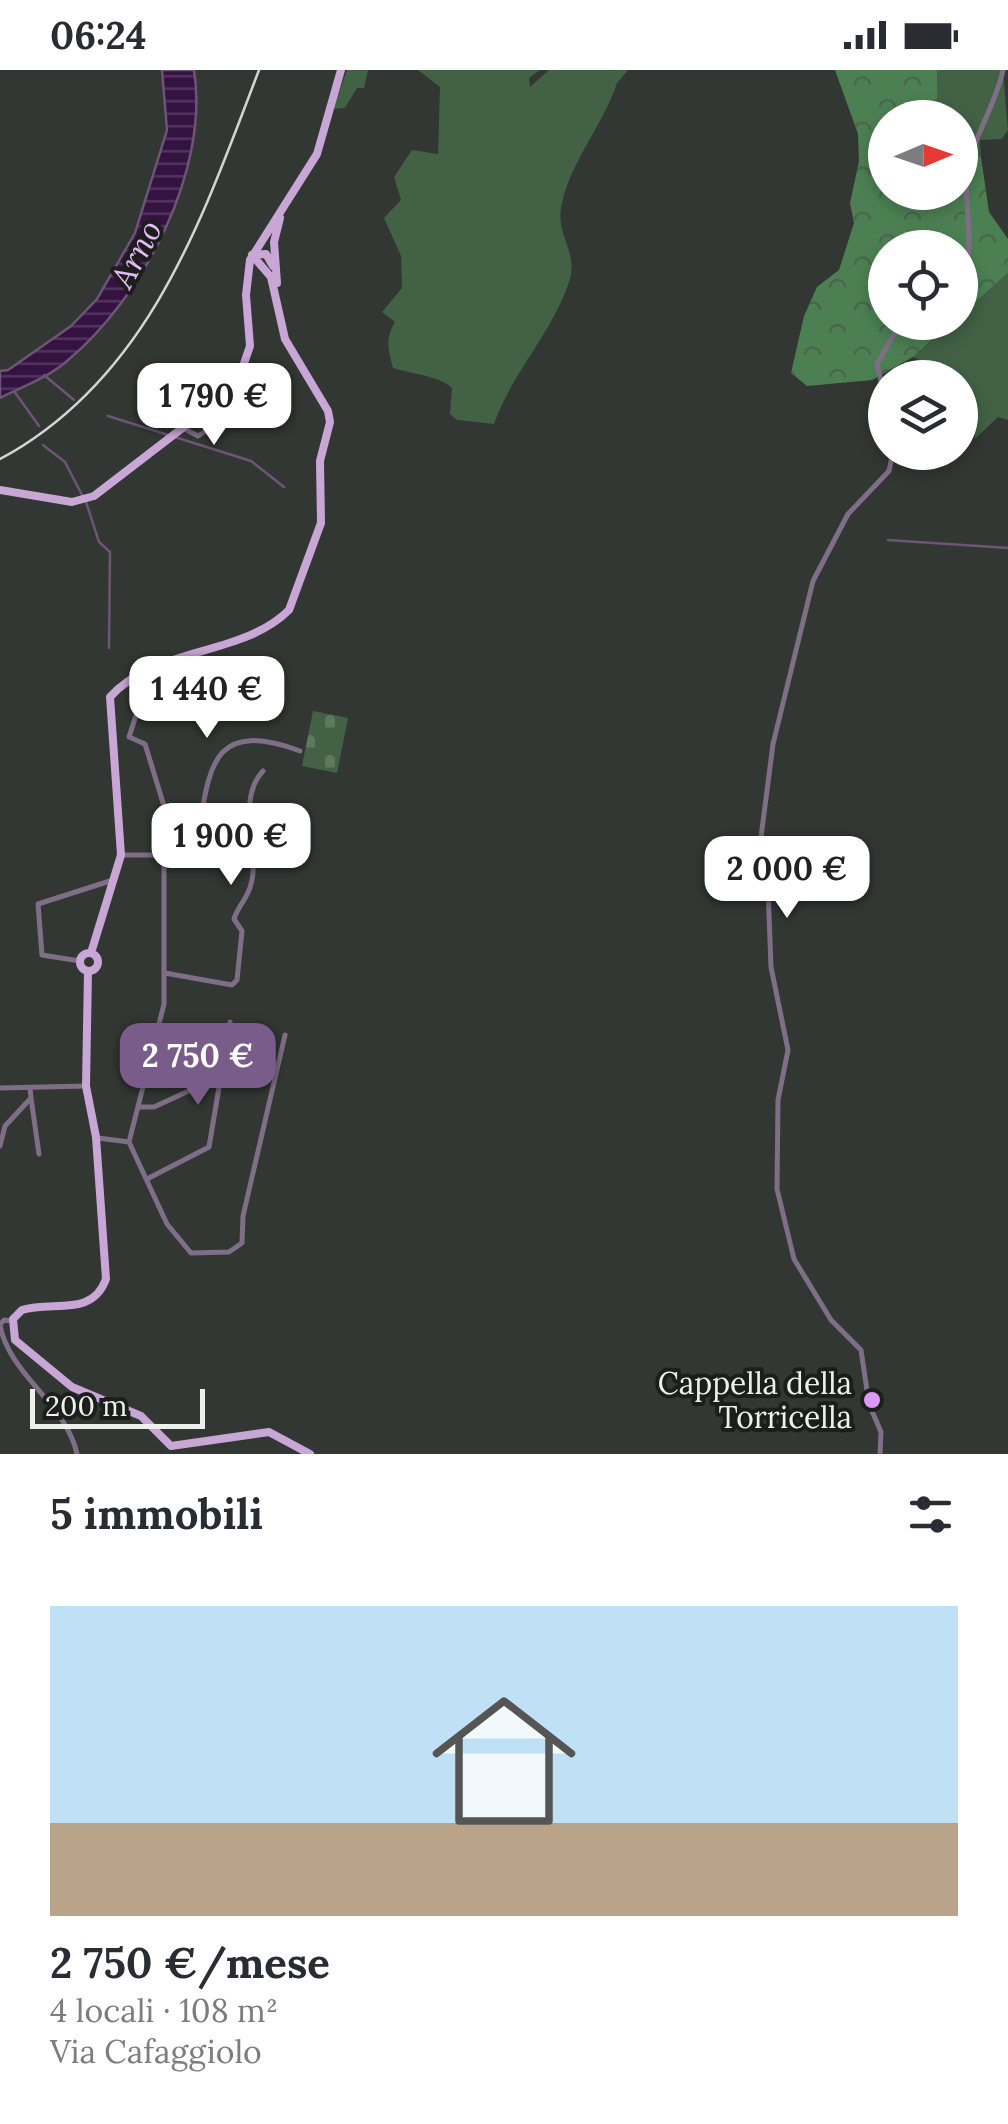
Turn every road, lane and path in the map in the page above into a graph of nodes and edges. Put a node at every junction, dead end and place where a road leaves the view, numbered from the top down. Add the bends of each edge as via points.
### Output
1 (341, 70) edge
2 (1003, 70) edge
3 (284, 206) junction
4 (967, 230) edge
5 (252, 255) junction
6 (265, 272) junction
7 (246, 284) junction
8 (277, 285) junction
9 (279, 313) junction
10 (235, 406) dead end
11 (183, 428) junction
12 (889, 470) edge
13 (0, 490) edge
14 (139, 706) dead end
15 (300, 750) dead end
16 (263, 771) dead end
17 (121, 856) junction
18 (163, 856) junction
19 (116, 879) junction
20 (90, 953) junction
21 (80, 961) junction
22 (88, 971) junction
23 (165, 974) junction
24 (230, 1022) dead end
25 (286, 1035) dead end
26 (86, 1086) junction
27 (0, 1088) edge
28 (30, 1088) junction
29 (193, 1089) dead end
30 (31, 1098) junction
31 (140, 1107) junction
32 (96, 1137) junction
33 (130, 1142) junction
34 (0, 1146) edge
35 (39, 1154) dead end
36 (146, 1180) junction
37 (12, 1322) junction
38 (77, 1454) edge
39 (310, 1454) edge
40 (880, 1454) edge

1 - 3 main road via 317,154
2 - 4 street via 967,169
3 - 5 main road
3 - 8 main road via 274,242
5 - 6 main road
5 - 7 main road
5 - 8 main road via 269,257
6 - 7 main road via 252,273
6 - 9 main road
7 - 11 main road via 245,366
8 - 9 main road
9 - 17 main road via 294,359 328,411 320,524 280,620 191,652 110,697
10 - 11 street via 206,433
11 - 13 main road via 86,499
12 - 40 street via 848,514 813,580 773,744 760,845 771,967 788,1050 778,1100 778,1189 794,1259 832,1320 861,1350
14 - 18 street via 129,737 144,744 164,806
15 - 18 street via 250,737 231,743 218,755 196,846 185,855
16 - 23 street via 248,809 254,870 234,919 242,931 236,980 232,985
17 - 18 street
17 - 19 main road
18 - 23 street
19 - 20 main road
19 - 21 street via 38,904 42,954
20 - 21 main road
20 - 22 main road via 98,963
21 - 22 main road
22 - 26 main road
23 - 31 street
24 - 36 street via 209,1147
25 - 36 street via 242,1243 229,1252 191,1253 166,1224
26 - 28 street
26 - 32 main road
27 - 28 street
28 - 30 street
29 - 31 street
30 - 34 street via 5,1126
30 - 35 street
31 - 33 street
32 - 33 street
32 - 37 main road via 107,1254 103,1286 82,1304 29,1307
33 - 36 street
37 - 38 street via 4,1320 2,1334 72,1430
37 - 39 main road via 15,1340 36,1361 72,1387 130,1408 172,1446 269,1432

